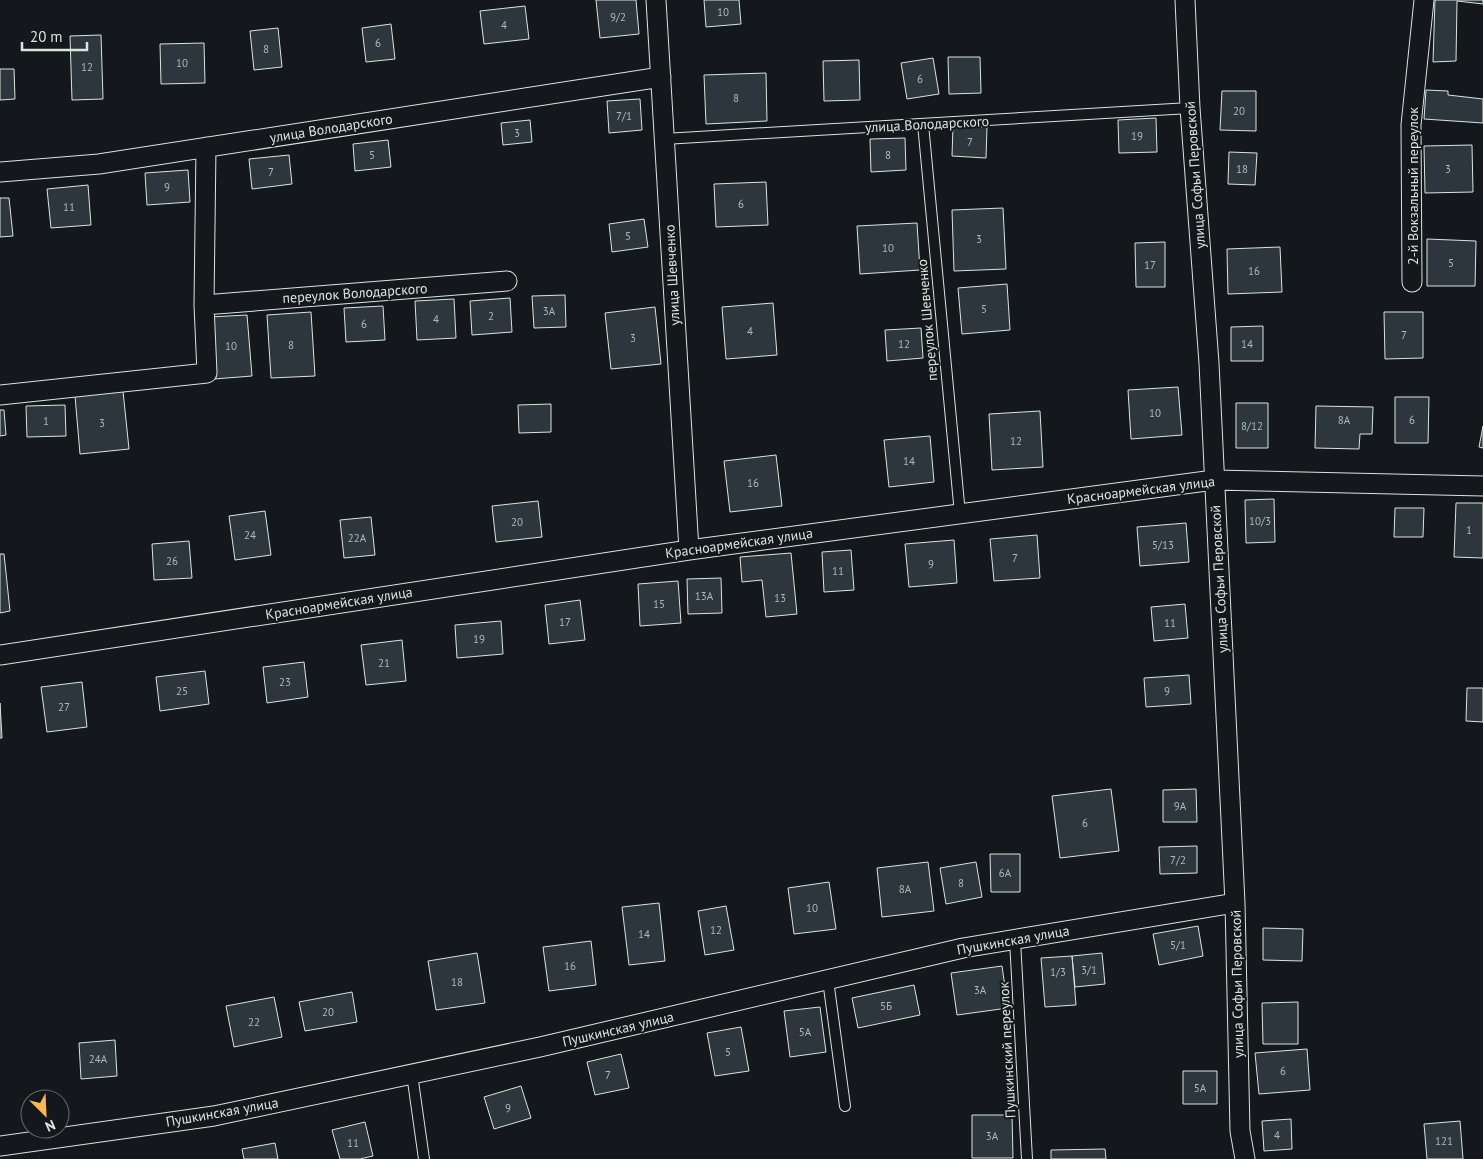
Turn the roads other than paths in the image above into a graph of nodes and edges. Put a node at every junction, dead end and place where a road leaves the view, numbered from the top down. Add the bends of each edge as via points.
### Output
1 (656, 0) edge
2 (1185, 0) edge
3 (1424, 0) edge
4 (661, 77) junction
5 (1190, 108) junction
6 (923, 124) junction
7 (664, 139) junction
8 (206, 147) junction
9 (0, 172) edge
10 (507, 281) dead end
11 (1412, 282) dead end
12 (204, 304) junction
13 (0, 394) edge
14 (1214, 480) junction
15 (1483, 486) edge
16 (960, 514) junction
17 (689, 550) junction
18 (0, 655) edge
19 (1235, 904) junction
20 (1015, 940) junction
21 (828, 980) junction
22 (412, 1074) junction
23 (845, 1106) dead end
24 (0, 1146) edge
25 (424, 1159) edge
26 (1027, 1159) edge
27 (1245, 1159) edge

1 - 4 street, улица Шевченко
2 - 5 street, улица Софьи Перовской
3 - 11 street, 2-й Вокзальный переулок via 1411,125
4 - 7 street, улица Шевченко
4 - 8 street, улица Володарского
5 - 6 lane, улица Володарского
5 - 14 street, улица Софьи Перовской via 1209,362
6 - 7 lane, улица Володарского
6 - 16 lane, переулок Шевченко
7 - 17 street, улица Шевченко
8 - 9 street, улица Володарского via 99,164
8 - 12 street
10 - 12 street, переулок Володарского
12 - 13 street via 207,373
14 - 15 street, Красноармейская улица
14 - 16 street, Красноармейская улица
14 - 19 street, улица Софьи Перовской
16 - 17 street, Красноармейская улица
17 - 18 street, Красноармейская улица
19 - 20 street, Пушкинская улица
19 - 27 street, улица Софьи Перовской via 1240,1131
20 - 21 street, Пушкинская улица via 963,948
20 - 26 lane, Пушкинский переулок
21 - 22 street, Пушкинская улица
21 - 23 lane
22 - 24 street, Пушкинская улица via 214,1116
22 - 25 lane

